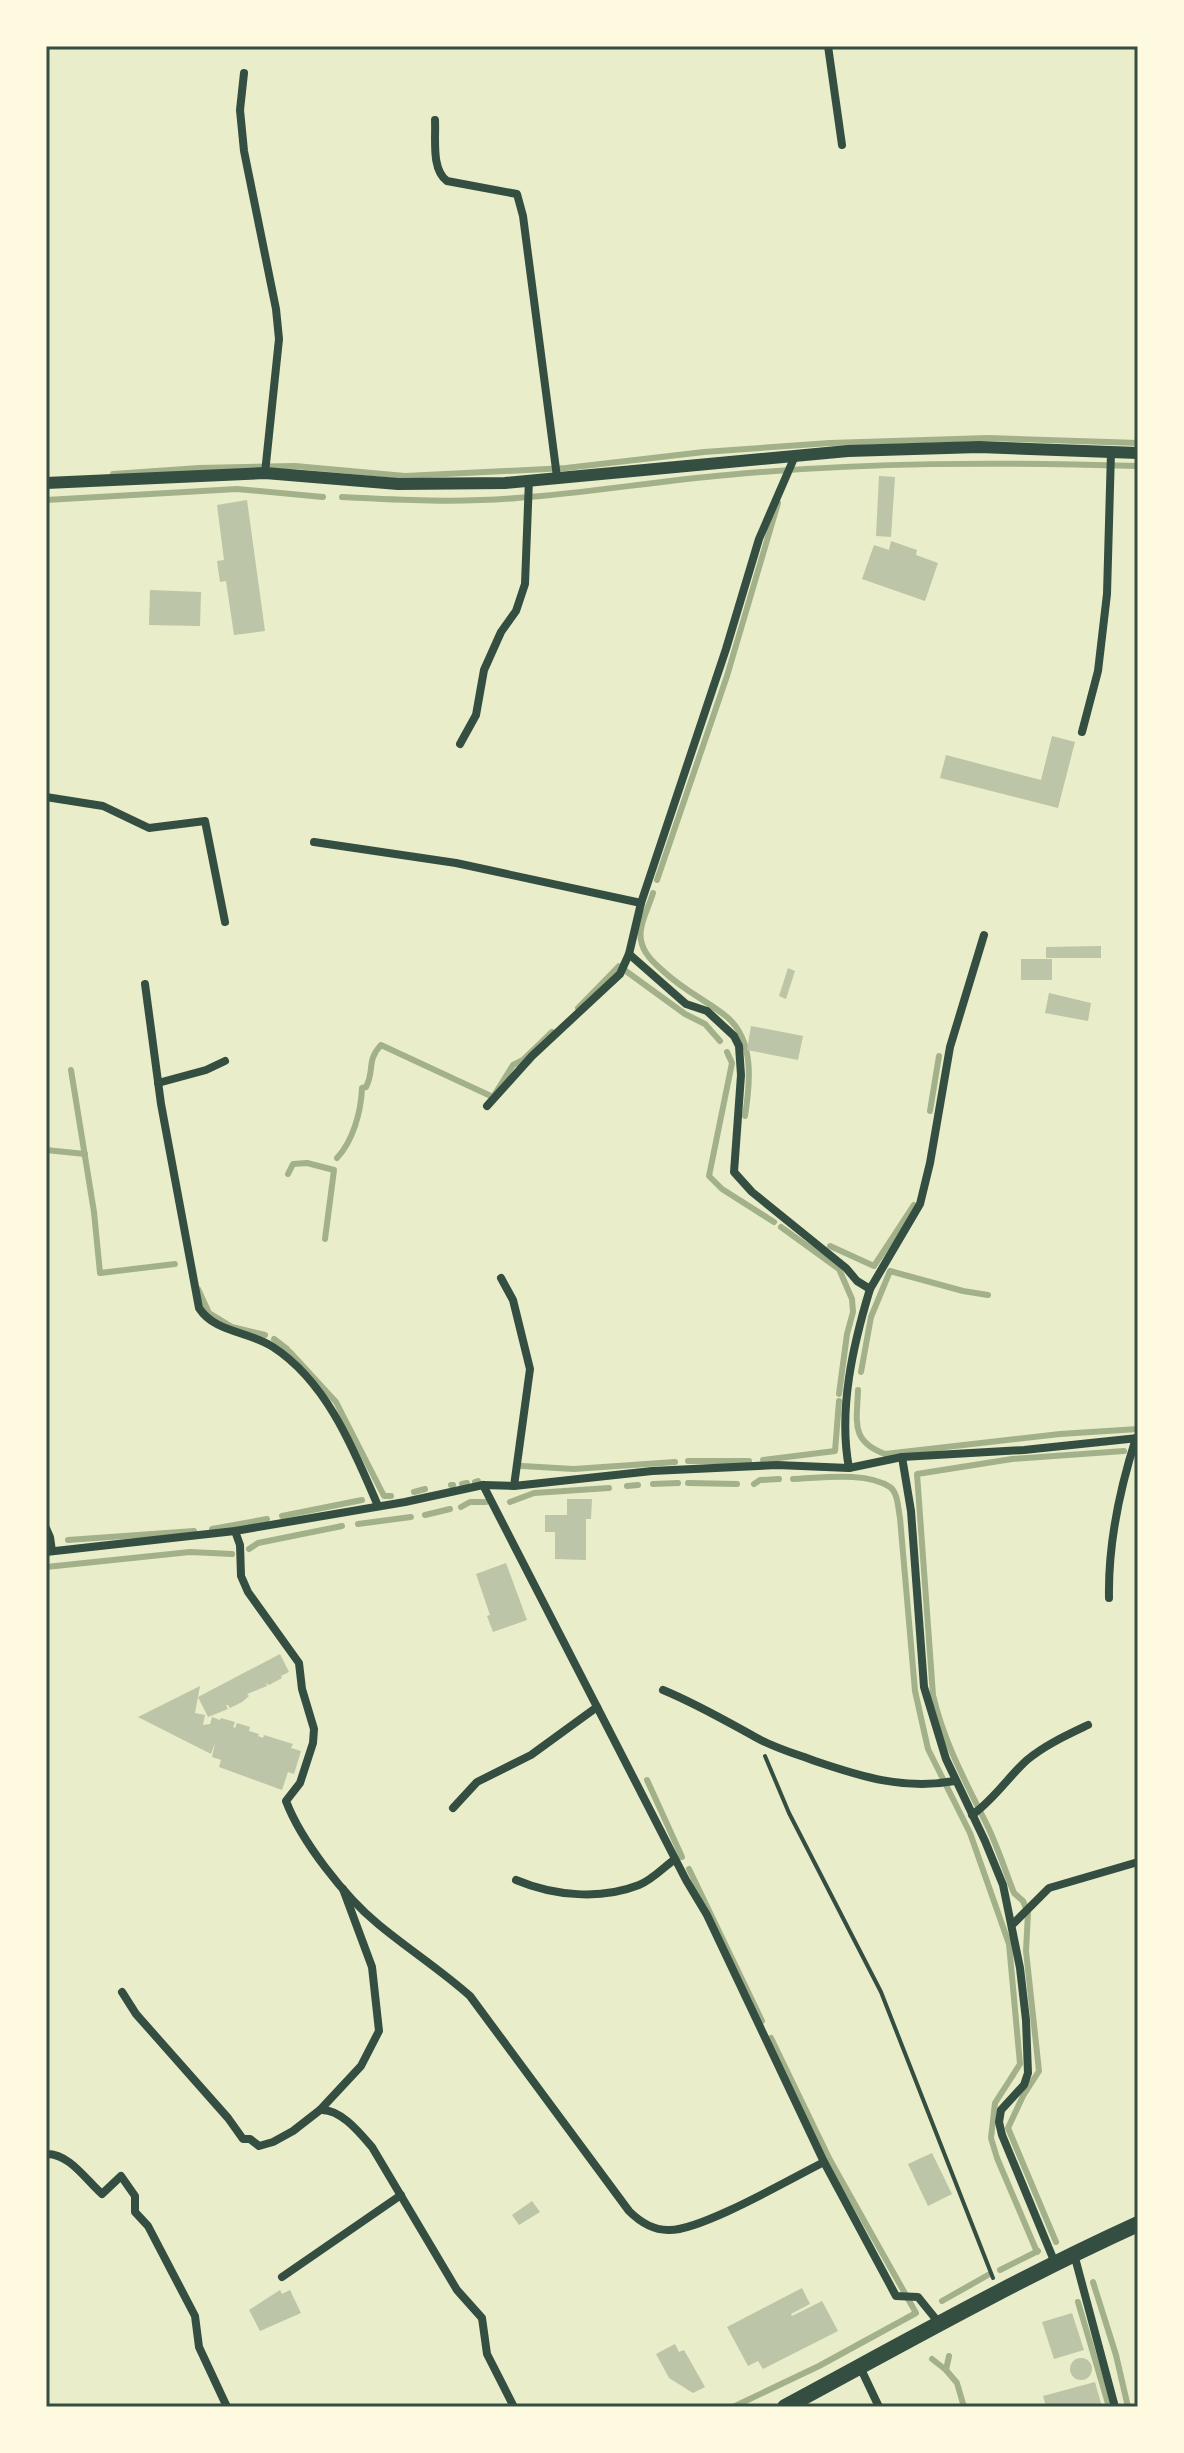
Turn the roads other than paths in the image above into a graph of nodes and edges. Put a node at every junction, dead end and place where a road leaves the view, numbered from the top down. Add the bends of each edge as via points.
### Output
1 (828, 46) edge
2 (244, 73) dead end
3 (435, 120) dead end
4 (842, 145) dead end
5 (1111, 452) junction
6 (1138, 453) edge
7 (795, 456) junction
8 (265, 473) junction
9 (557, 477) junction
10 (529, 479) junction
11 (46, 483) edge
12 (1082, 732) dead end
13 (460, 744) dead end
14 (46, 797) edge
15 (314, 842) dead end
16 (641, 903) junction
17 (225, 922) dead end
18 (984, 935) dead end
19 (629, 954) junction
20 (145, 984) dead end
21 (225, 1061) dead end
22 (158, 1083) junction
23 (487, 1106) dead end
24 (501, 1278) dead end
25 (870, 1289) junction
26 (1137, 1438) edge
27 (902, 1457) junction
28 (849, 1468) junction
29 (483, 1485) junction
30 (514, 1486) junction
31 (378, 1506) junction
32 (46, 1528) edge
33 (235, 1531) junction
34 (49, 1552) edge
35 (1109, 1598) dead end
36 (663, 1690) dead end
37 (597, 1707) junction
38 (1088, 1725) dead end
39 (955, 1781) junction
40 (453, 1808) dead end
41 (972, 1815) junction
42 (675, 1859) junction
43 (1138, 1862) edge
44 (516, 1880) dead end
45 (341, 1885) junction
46 (1013, 1924) junction
47 (122, 1992) dead end
48 (320, 2110) junction
49 (46, 2154) edge
50 (824, 2162) junction
51 (401, 2195) junction
52 (1138, 2224) edge
53 (1073, 2254) junction
54 (1055, 2263) junction
55 (282, 2277) dead end
56 (939, 2323) junction
57 (860, 2367) junction
58 (227, 2407) edge
59 (514, 2407) edge
60 (785, 2407) edge
61 (879, 2407) edge
62 (1115, 2407) edge

1 - 4 street
2 - 8 street via 244,151 279,339
3 - 9 street via 441,176 517,194
5 - 6 street
5 - 7 street via 979,447
5 - 12 street via 1107,594 1098,671
7 - 9 street
7 - 16 street via 759,539
8 - 10 street via 398,484
8 - 11 street
9 - 10 street
10 - 13 street via 525,584 484,670 476,715
14 - 17 street via 103,806 149,828 205,821
15 - 16 street via 456,863
16 - 19 street
18 - 25 street via 950,1047 920,1204
19 - 23 street via 620,974
19 - 25 street via 686,1004 707,1011 739,1046 734,1172
20 - 22 street
21 - 22 street
22 - 31 street via 199,1308 214,1324 274,1347 310,1382 346,1437
24 - 30 street via 513,1300 530,1369
25 - 28 street via 847,1399
26 - 27 street
26 - 35 street via 1109,1567
27 - 28 street
27 - 39 street via 924,1687
28 - 30 street via 777,1465 652,1471
29 - 30 street
29 - 31 street
29 - 37 street
31 - 33 street
32 - 34 street
33 - 34 street
33 - 45 street via 241,1576 299,1663 314,1729 300,1783 286,1801 304,1837
36 - 39 street via 784,1751 871,1780 903,1785
37 - 40 street via 531,1755 477,1782
37 - 42 street
38 - 41 street via 1027,1761
39 - 41 street
41 - 46 street via 1003,1885
42 - 44 street via 640,1884 593,1895 555,1892
42 - 50 street
43 - 46 street via 1049,1888
45 - 48 street via 372,1967 379,2031 361,2066
45 - 50 street via 374,1921 470,1996 615,2195 645,2224 670,2231 713,2218
46 - 54 street via 1028,2073 1001,2110 999,2122
47 - 48 street via 243,2139 259,2146 273,2142
48 - 51 street via 328,2109 354,2127
49 - 58 street via 56,2154 102,2194 121,2176 135,2196 135,2212 148,2226 195,2316 199,2347
50 - 56 street via 896,2296 918,2297
51 - 55 street
51 - 59 street via 457,2290 482,2318 487,2354
52 - 53 main road
53 - 54 main road
53 - 62 street
54 - 56 main road
56 - 57 main road
57 - 60 main road
57 - 61 street

